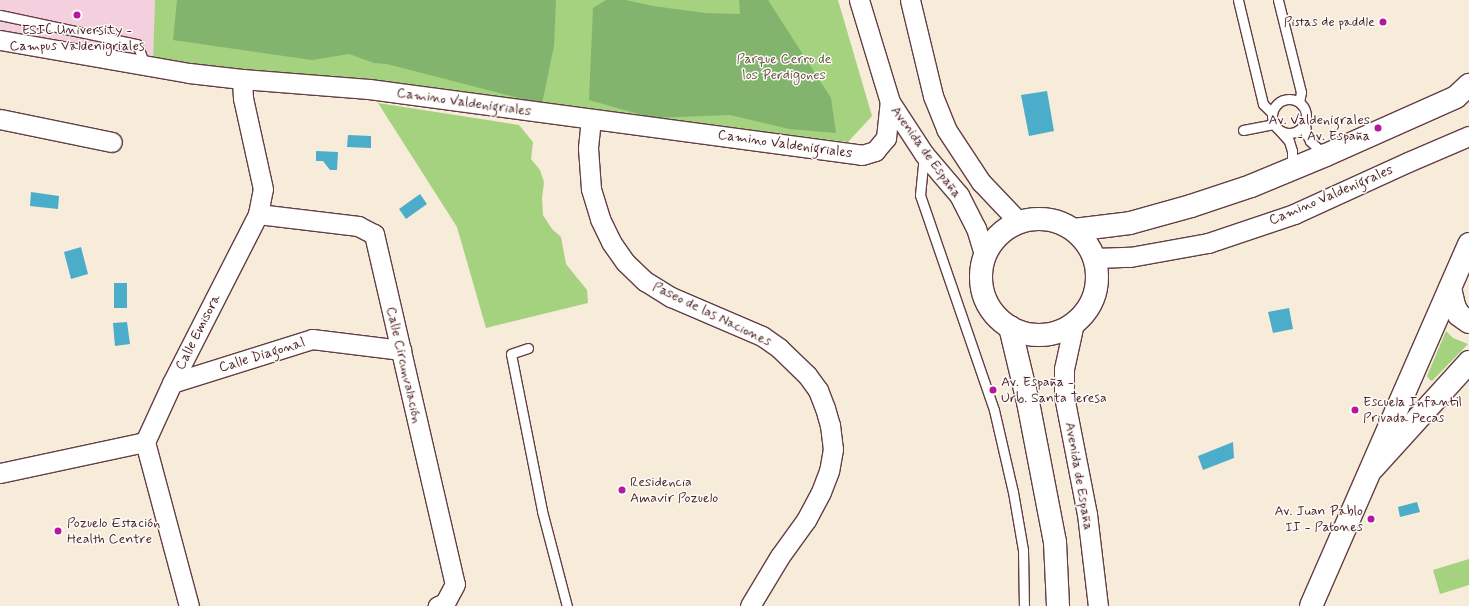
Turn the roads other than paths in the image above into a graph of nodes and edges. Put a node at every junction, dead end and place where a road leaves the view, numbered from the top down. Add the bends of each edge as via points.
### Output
1 (859, 0) edge
2 (910, 0) edge
3 (1238, 0) edge
4 (1278, 0) edge
5 (0, 15) edge
6 (0, 40) edge
7 (146, 66) junction
8 (242, 79) junction
9 (1469, 85) edge
10 (890, 102) junction
11 (1299, 102) junction
12 (1272, 113) junction
13 (0, 119) edge
14 (591, 119) junction
15 (1305, 122) junction
16 (1274, 124) junction
17 (1243, 130) dead end
18 (1280, 131) junction
19 (1469, 136) edge
20 (112, 142) dead end
21 (924, 154) junction
22 (1326, 155) junction
23 (1292, 169) junction
24 (258, 214) junction
25 (1019, 222) junction
26 (1074, 230) junction
27 (1469, 244) edge
28 (985, 257) junction
29 (1095, 258) junction
30 (1450, 288) junction
31 (1469, 322) edge
32 (1074, 323) junction
33 (1010, 327) junction
34 (528, 348) dead end
35 (401, 350) junction
36 (1469, 362) edge
37 (172, 383) junction
38 (145, 442) junction
39 (1372, 469) junction
40 (2, 472) edge
41 (189, 606) edge
42 (438, 606) edge
43 (567, 606) edge
44 (750, 606) edge
45 (1024, 606) edge
46 (1058, 606) edge
47 (1098, 606) edge
48 (1311, 606) edge

1 - 10 street, Avenida de España
2 - 25 street, Avenida de España via 933,96 946,129 980,182
3 - 12 lane via 1263,104
4 - 11 lane via 1301,92
5 - 7 lane via 137,44
6 - 7 street, Camino Valdenigriales
7 - 8 street, Camino Valdenigriales
8 - 14 street, Camino Valdenigriales via 369,89
8 - 24 street, Calle Emisora via 243,98 263,189
9 - 22 main road via 1456,97
10 - 14 street, Camino Valdenigriales via 886,138 875,151 862,155
10 - 21 street, Avenida de España
11 - 12 lane via 1294,99 1282,100
11 - 15 lane via 1306,112
12 - 16 lane
13 - 20 street
14 - 44 street, Paseo de las Naciones via 588,148 590,189 600,219 625,262 645,281 671,297 762,336 780,348 808,375 818,390 825,408 833,448 829,471 806,520 780,556
15 - 18 lane via 1295,132
15 - 22 lane via 1310,141
16 - 17 lane
16 - 18 lane
18 - 23 lane via 1289,141
19 - 29 street, Camino Valdenigrales via 1294,214 1216,240 1130,256
21 - 28 street, Avenida de España via 959,195 976,228
21 - 45 lane via 920,195 994,410 1013,492 1023,550
22 - 23 main road
23 - 26 main road via 1252,186 1157,216
24 - 35 street, Calle Circunvalación via 358,226 374,234
24 - 37 street, Calle Emisora
25 - 26 main road via 1048,219
25 - 28 main road via 998,235
26 - 29 main road
27 - 30 main road
28 - 33 main road via 981,276 985,296 995,314
29 - 32 main road via 1098,282 1090,305
30 - 31 main road via 1459,315
30 - 39 main road
32 - 33 main road via 1054,333 1031,334
32 - 47 street, Avenida de España via 1064,369 1064,396 1087,514
33 - 46 main road via 1028,402 1055,542
34 - 43 lane via 511,354 542,511
35 - 37 street, Calle Diagonal via 312,339
35 - 42 street, Calle Circunvalación via 455,584 445,603
36 - 39 main road
37 - 38 street, Calle Emisora
38 - 40 street
38 - 41 street
39 - 48 main road

